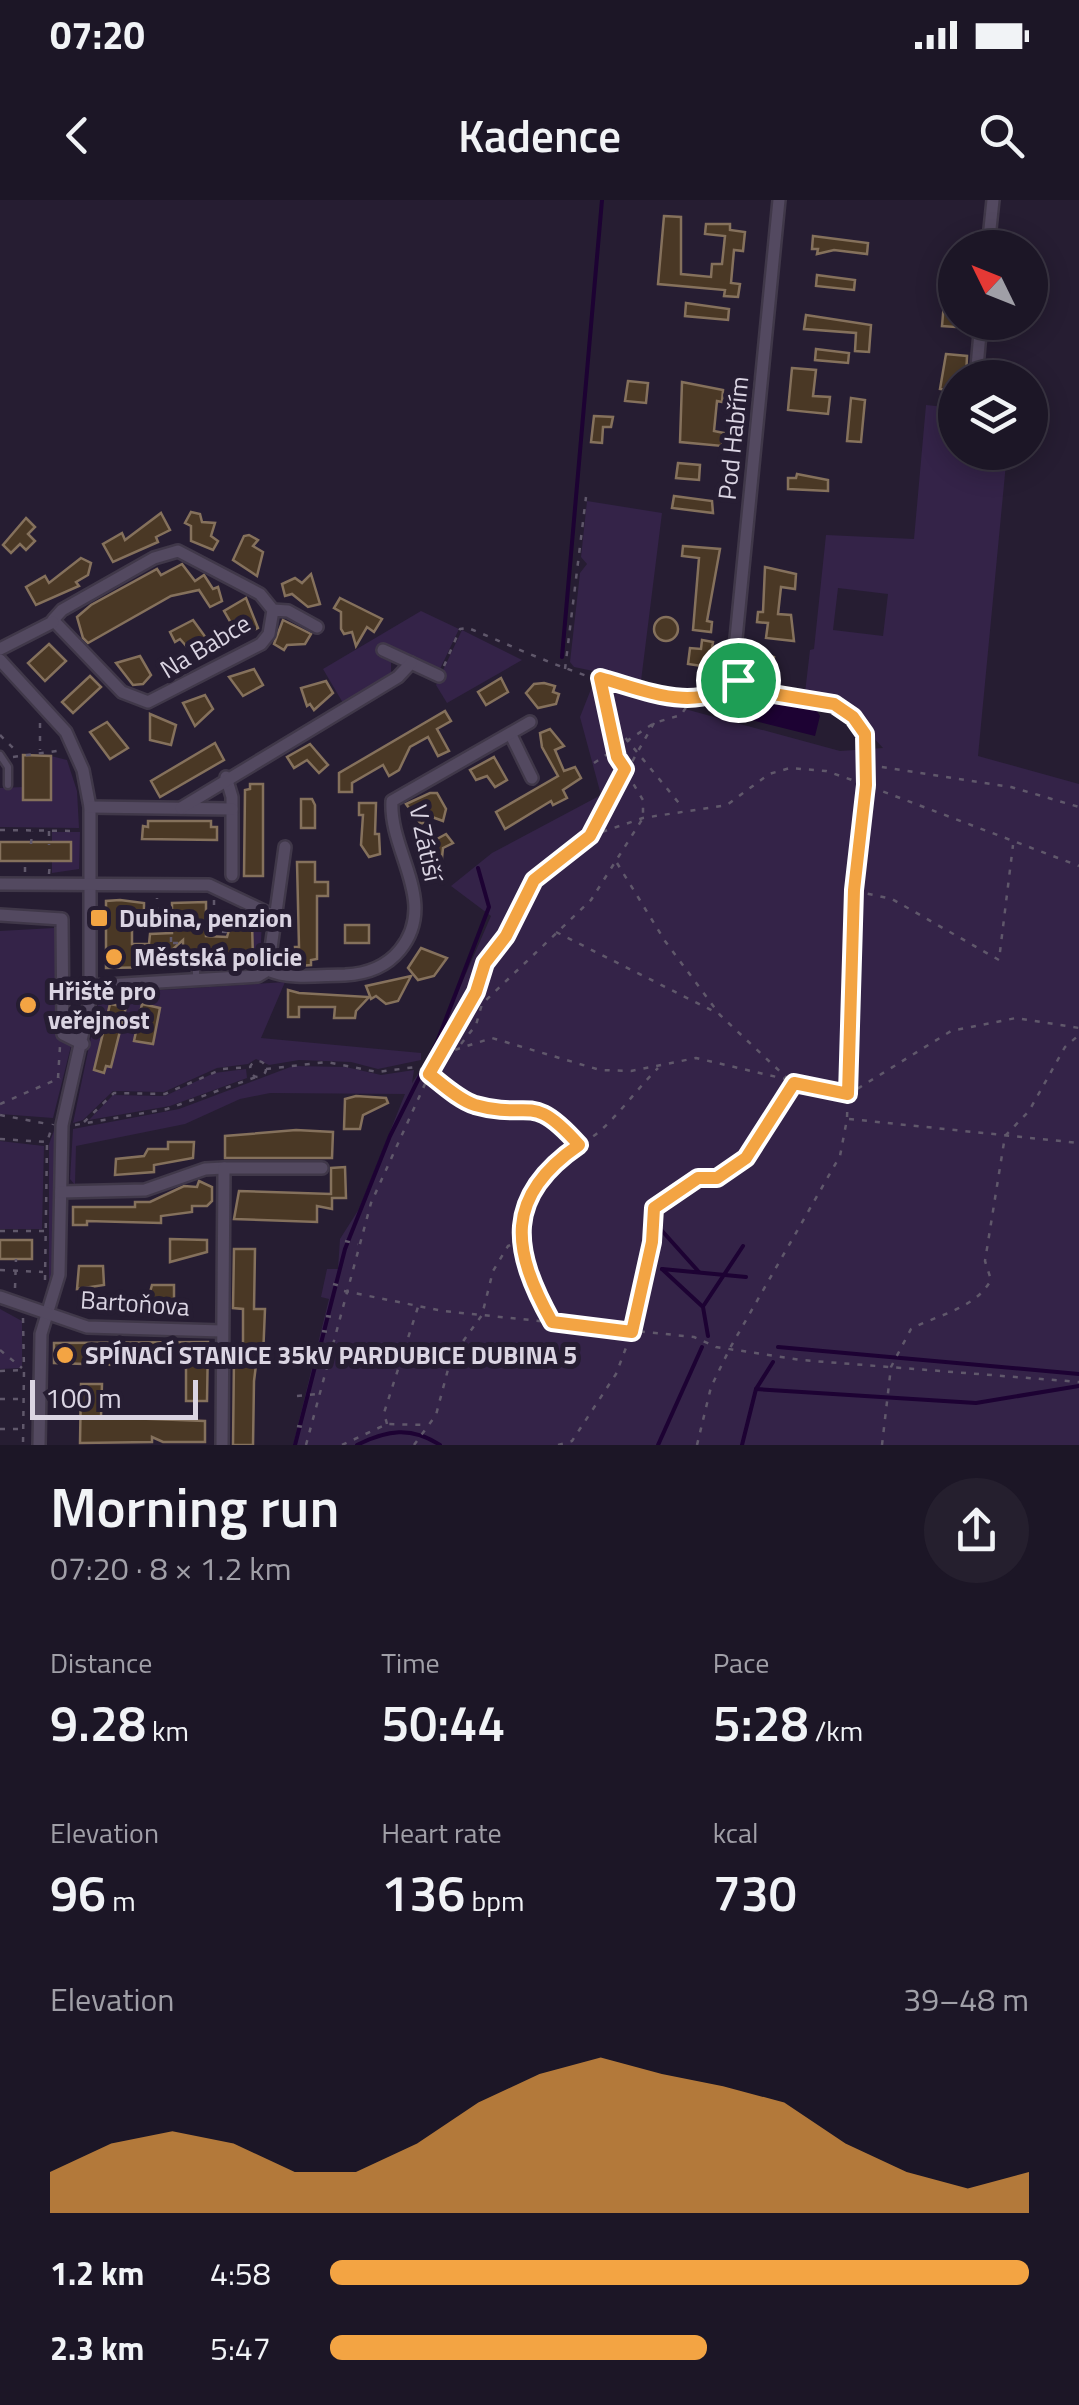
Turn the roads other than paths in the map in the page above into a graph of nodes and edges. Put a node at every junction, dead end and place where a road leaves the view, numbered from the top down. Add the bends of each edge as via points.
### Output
1 (779, 200) edge
2 (993, 200) edge
3 (990, 230) edge
4 (273, 610) junction
5 (53, 622) junction
6 (317, 628) dead end
7 (0, 650) edge
8 (383, 650) dead end
9 (0, 660) edge
10 (411, 663) junction
11 (439, 676) road end
12 (738, 680) road end
13 (530, 722) dead end
14 (511, 735) junction
15 (0, 754) edge
16 (226, 777) junction
17 (532, 778) dead end
18 (8, 785) dead end
19 (90, 807) junction
20 (181, 808) junction
21 (232, 809) junction
22 (284, 847) dead end
23 (232, 875) dead end
24 (90, 883) junction
25 (0, 884) edge
26 (0, 915) edge
27 (268, 917) junction
28 (196, 964) dead end
29 (268, 970) junction
30 (196, 980) junction
31 (90, 986) junction
32 (83, 1044) junction
33 (224, 1168) junction
34 (322, 1168) dead end
35 (61, 1192) junction
36 (0, 1297) edge
37 (46, 1314) junction
38 (222, 1330) junction
39 (39, 1445) edge
40 (222, 1445) edge

1 - 12 street, Pod Habřím via 734,658
2 - 3 street
4 - 5 street, Na Babce via 260,594 178,550 62,610
4 - 5 street, Na Babce via 261,644 148,702 122,692
4 - 6 street, Na Babce
5 - 7 street, Na Babce
8 - 10 street
9 - 19 street, Bartoňova via 66,732
10 - 11 street
10 - 16 street via 398,677
13 - 14 street, V Zátiší
14 - 17 street
14 - 29 street, V Zátiší via 392,802 416,907 394,957 358,974
15 - 18 lane
16 - 20 street
16 - 21 street
19 - 20 street
19 - 24 street, Bartoňova
20 - 21 street
21 - 23 street
22 - 27 street
24 - 25 street
24 - 27 street via 212,885
24 - 31 street, Bartoňova
26 - 32 street via 55,916 63,922 63,1034
27 - 29 street
28 - 30 lane
29 - 30 street
30 - 31 street
31 - 32 street, Bartoňova
32 - 35 street, Bartoňova via 64,1118
33 - 34 street
33 - 35 street via 145,1190
33 - 38 street, Bartoňova
35 - 37 street, Bartoňova via 59,1275
36 - 37 street, Bartoňova
37 - 38 street, Bartoňova via 96,1328
37 - 39 street, Bartoňova
38 - 40 street, Bartoňova

